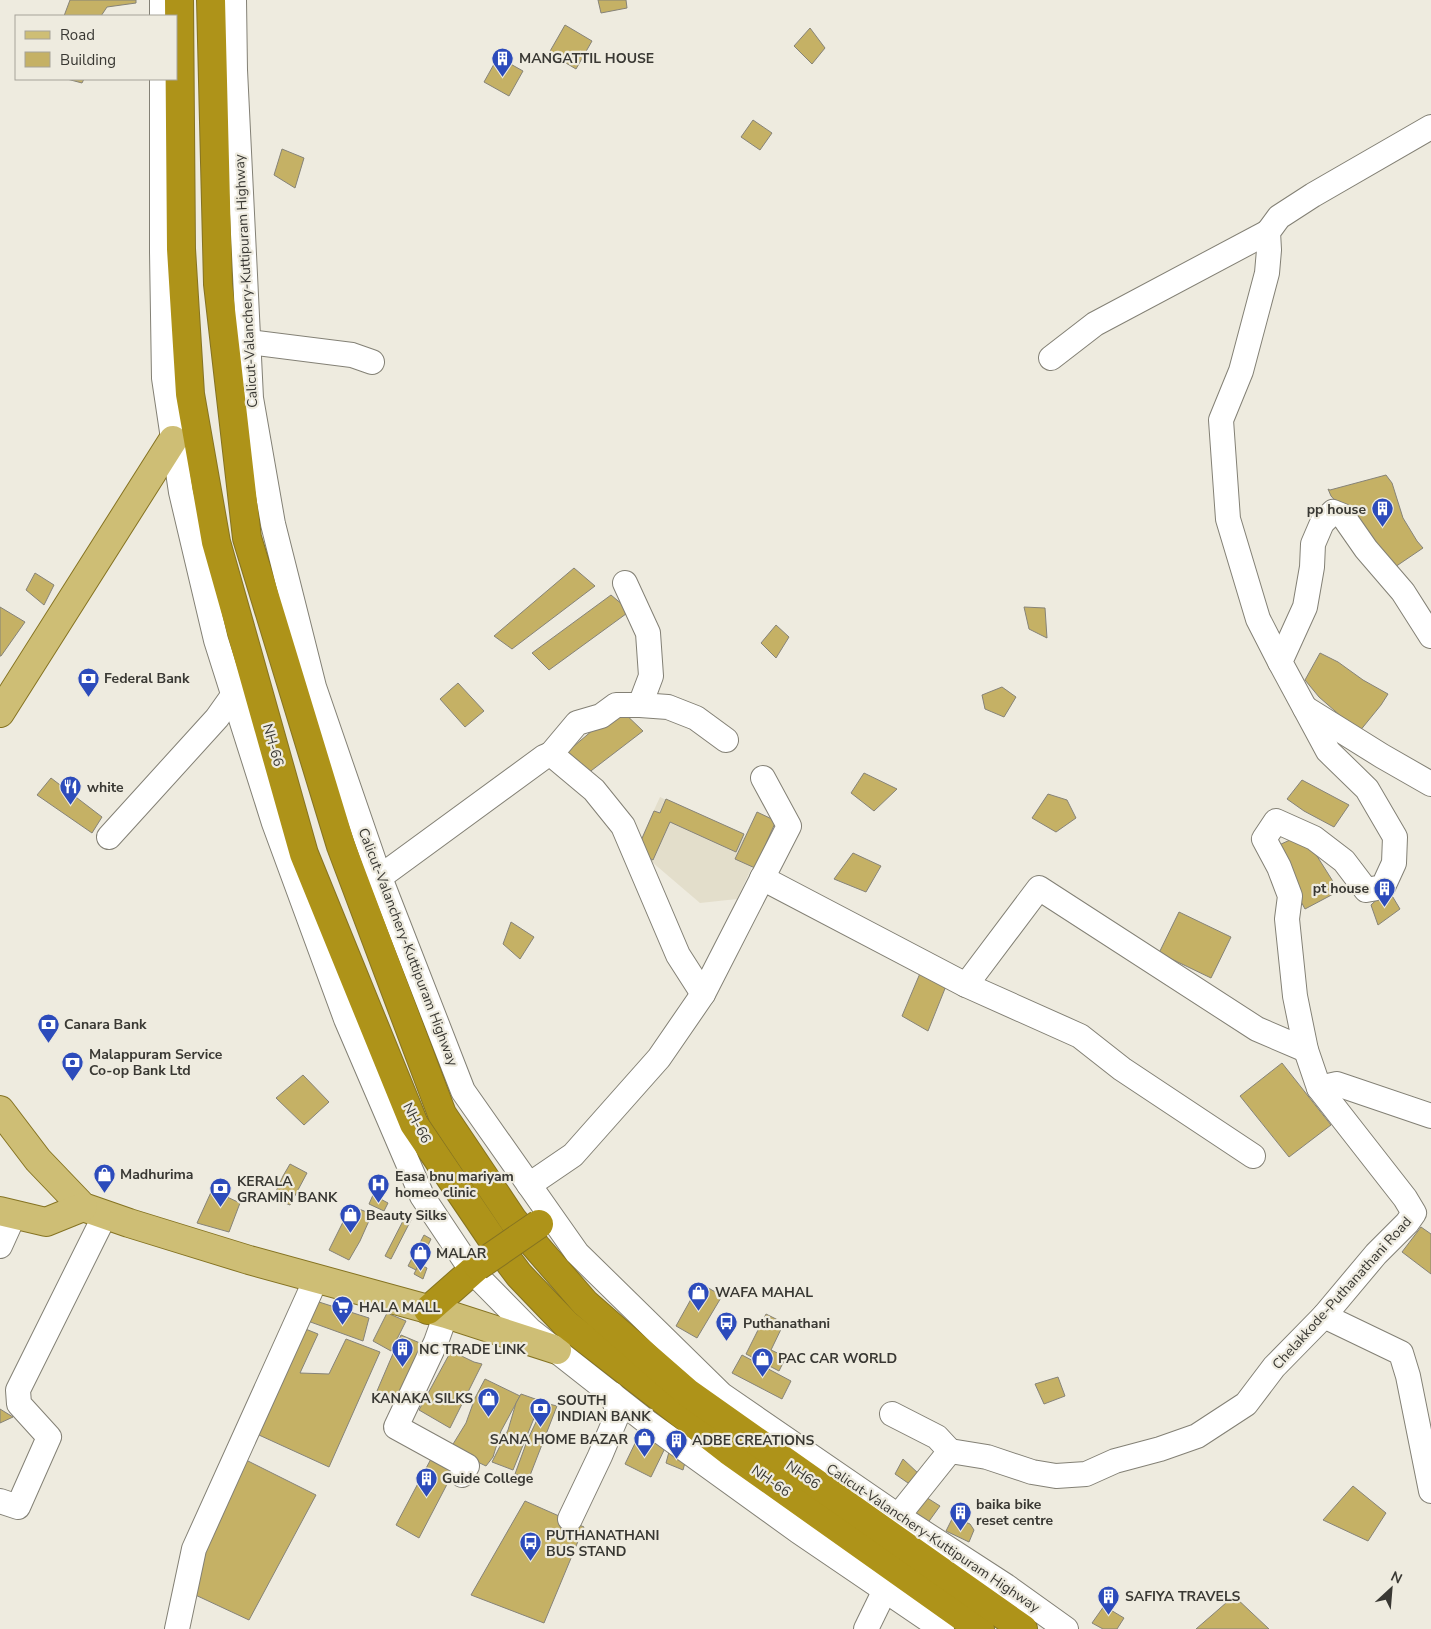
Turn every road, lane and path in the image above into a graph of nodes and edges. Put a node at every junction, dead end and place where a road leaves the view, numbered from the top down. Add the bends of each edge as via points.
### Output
1 (162, 0) edge
2 (179, 0) edge
3 (211, 0) edge
4 (234, 0) edge
5 (162, 15) edge
6 (162, 80) edge
7 (1431, 127) edge
8 (1268, 232) junction
9 (249, 342) junction
10 (1051, 358) dead end
11 (372, 362) dead end
12 (173, 440) junction
13 (625, 583) dead end
14 (1431, 636) edge
15 (1280, 662) junction
16 (234, 694) junction
17 (640, 706) junction
18 (1303, 707) junction
19 (0, 713) edge
20 (726, 740) dead end
21 (551, 754) junction
22 (763, 778) dead end
23 (1431, 784) edge
24 (109, 836) dead end
25 (380, 876) junction
26 (762, 878) junction
27 (966, 984) junction
28 (702, 994) junction
29 (1306, 1050) junction
30 (1319, 1088) junction
31 (0, 1110) edge
32 (1431, 1116) edge
33 (1253, 1156) dead end
34 (529, 1185) junction
35 (94, 1211) junction
36 (7, 1213) edge
37 (1422, 1217) edge
38 (534, 1220) junction
39 (0, 1246) edge
40 (475, 1269) junction
41 (316, 1279) junction
42 (437, 1312) junction
43 (1324, 1316) junction
44 (557, 1350) junction
45 (612, 1394) junction
46 (892, 1414) dead end
47 (950, 1450) junction
48 (462, 1475) dead end
49 (1431, 1491) edge
50 (0, 1501) edge
51 (898, 1516) junction
52 (570, 1519) dead end
53 (885, 1590) junction
54 (177, 1629) edge
55 (866, 1629) edge
56 (942, 1629) edge
57 (980, 1629) edge
58 (1023, 1629) edge
59 (1066, 1629) edge

1 - 5 street
2 - 57 highway, NH-66 via 181,249 190,394 216,542 304,854 414,1124 519,1275 566,1324 729,1451
3 - 38 highway, Calicut-Valanchery-Kuttipuram Highway / NH66 via 218,284 247,538 341,846 442,1114
4 - 9 street, Calicut-Valanchery-Kuttipuram Highway / NH66 via 235,80
6 - 12 street via 164,378
7 - 8 street via 1299,203 1279,217
8 - 10 street via 1094,324
8 - 15 street, Chelakkode-Puthanathani Road via 1267,273 1241,371 1221,420 1228,519 1258,619
9 - 11 street via 352,355
9 - 25 street, Calicut-Valanchery-Kuttipuram Highway / NH66 via 251,398 273,524 314,687
12 - 16 street via 180,492 216,640
12 - 19 main road
13 - 17 street via 648,633 651,676
14 - 15 street via 1403,592 1343,516 1333,512 1322,523 1313,544 1305,607
15 - 18 street, Chelakkode-Puthanathani Road
16 - 24 street via 217,718
16 - 40 street via 274,823 346,1018 422,1196
17 - 20 street via 668,708 696,718
17 - 21 street via 616,705 600,716 577,723
18 - 23 street
18 - 29 street, Chelakkode-Puthanathani Road via 1328,751 1368,789 1395,837 1394,863 1383,887 1366,890 1344,861 1314,838 1276,821 1264,839 1290,896 1287,919 1295,996
21 - 25 street
21 - 28 street via 594,790 623,826 678,955
22 - 26 street via 789,826
25 - 34 street, Calicut-Valanchery-Kuttipuram Highway / NH66 via 463,1091
26 - 27 street
26 - 28 street
27 - 29 street via 1039,888 1257,1029
27 - 33 street via 1080,1036 1122,1069
28 - 34 street via 659,1058 573,1155
29 - 30 street, Chelakkode-Puthanathani Road
30 - 32 street via 1338,1084
30 - 37 street, Chelakkode-Puthanathani Road
31 - 35 main road via 38,1160
34 - 38 street, Calicut-Valanchery-Kuttipuram Highway / NH66
35 - 36 main road via 46,1222
35 - 41 main road
35 - 50 street via 18,1390 19,1404 49,1437 18,1507
36 - 39 street
37 - 43 street, Chelakkode-Puthanathani Road via 1407,1223 1376,1254
38 - 40 highway, bridge
38 - 51 street, Calicut-Valanchery-Kuttipuram Highway / NH66 via 577,1253 722,1395
38 - 58 highway, NH66 / NH66 via 585,1303 688,1393
40 - 42 highway
40 - 44 street via 530,1330
41 - 42 main road
41 - 54 street via 194,1549
42 - 44 main road
42 - 48 street via 436,1342 396,1427 466,1466
43 - 47 street, Chelakkode-Puthanathani Road via 1274,1367 1246,1404 1197,1436 1116,1461 1086,1474 1056,1476
43 - 49 street via 1401,1353
44 - 45 street
45 - 52 street via 618,1413
45 - 53 street via 790,1525
46 - 47 street via 937,1437
47 - 51 street
51 - 59 street, Calicut-Valanchery-Kuttipuram Highway / NH66
53 - 55 street
53 - 56 street

